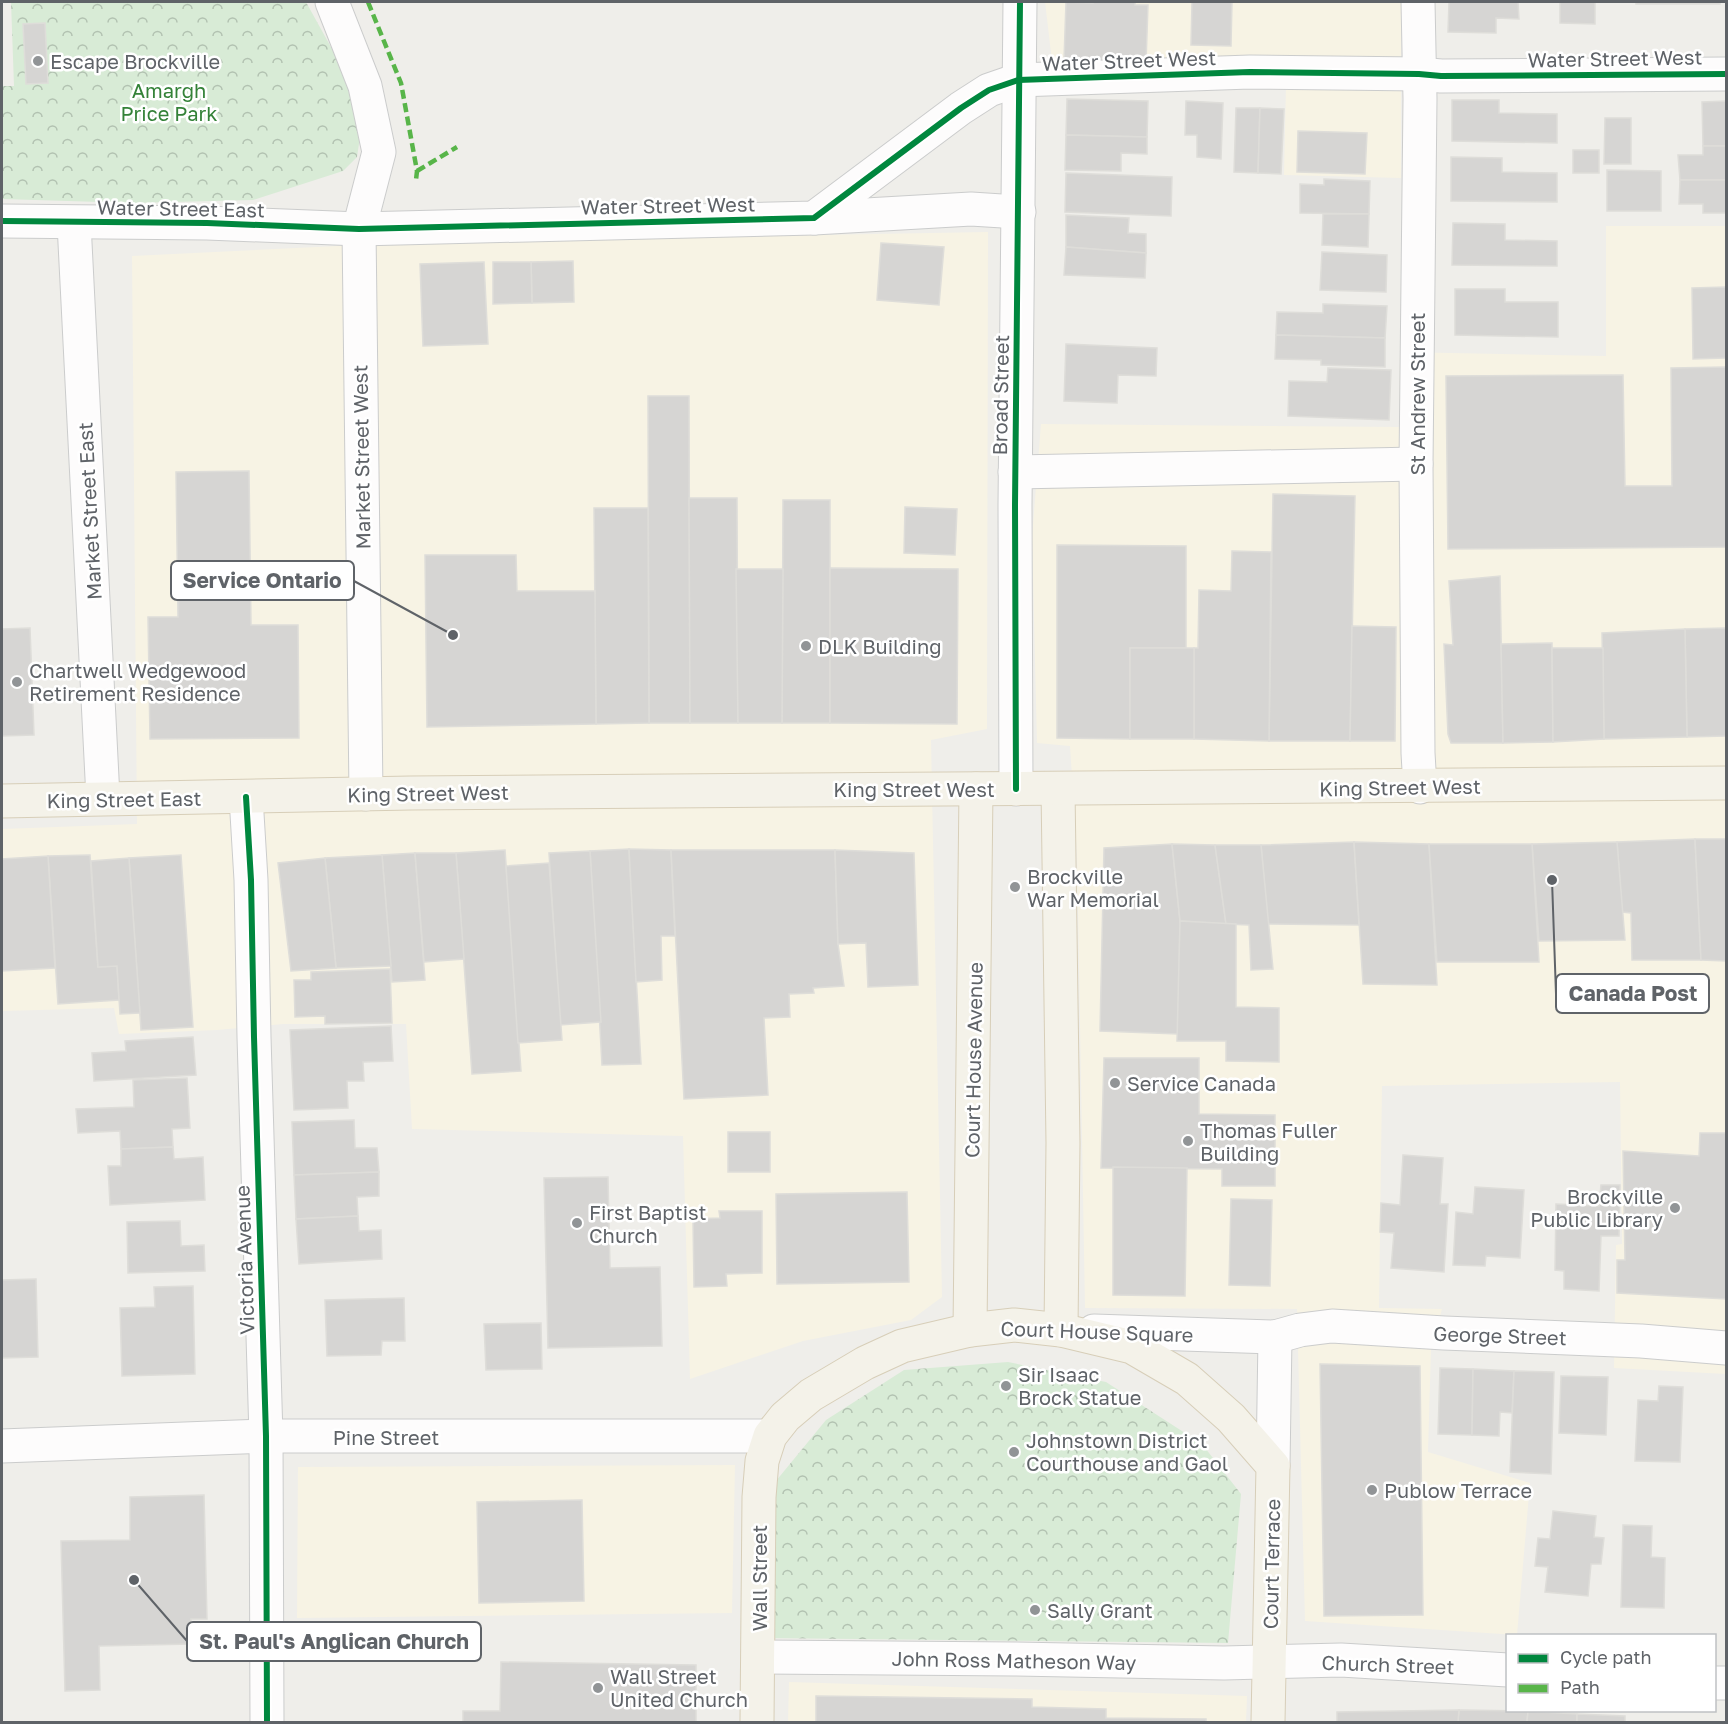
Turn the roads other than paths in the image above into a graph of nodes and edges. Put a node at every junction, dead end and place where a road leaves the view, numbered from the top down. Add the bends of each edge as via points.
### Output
1 (332, 2) edge
2 (1020, 2) edge
3 (1418, 2) edge
4 (1419, 74) junction
5 (1726, 74) edge
6 (1018, 80) junction
7 (1019, 212) junction
8 (814, 218) junction
9 (2, 221) edge
10 (74, 223) junction
11 (359, 229) junction
12 (1416, 464) junction
13 (1015, 472) junction
14 (1726, 783) edge
15 (1420, 787) junction
16 (976, 789) junction
17 (1016, 789) junction
18 (1058, 789) junction
19 (366, 794) junction
20 (246, 797) junction
21 (103, 798) junction
22 (2, 801) edge
23 (970, 1330) junction
24 (1061, 1330) junction
25 (1275, 1336) junction
26 (1726, 1348) edge
27 (266, 1436) junction
28 (770, 1436) junction
29 (2, 1446) edge
30 (1273, 1466) junction
31 (759, 1658) junction
32 (1269, 1662) junction
33 (1506, 1670) edge
34 (267, 1722) edge
35 (758, 1722) edge
36 (1269, 1722) edge

1 - 11 street, Market Street West via 365,86 379,152
2 - 6 street, Broad Street
3 - 4 street, St Andrew Street
4 - 5 street, Water Street West
4 - 6 street, Water Street West via 1250,72
4 - 12 street, St Andrew Street
6 - 7 street, Broad Street
6 - 8 street, Water Street West via 989,90 961,108
7 - 8 street, Water Street West via 971,209
7 - 13 street, Broad Street
8 - 11 street, Water Street West
9 - 10 street, Water Street East
10 - 11 street, Water Street East
10 - 21 street, Market Street East
11 - 19 street, Market Street West
12 - 13 street
12 - 15 street, St Andrew Street
13 - 17 street, Broad Street
14 - 15 main road, King Street West
15 - 18 main road, King Street West
16 - 17 main road, King Street West
16 - 19 main road, King Street West
16 - 23 main road, Court House Avenue
17 - 18 main road, King Street West
18 - 24 main road via 1063,1143
19 - 20 main road, King Street West
20 - 21 main road, King Street East
20 - 27 street, Victoria Avenue
21 - 22 main road, King Street East
23 - 24 main road, Court House Square via 1014,1325
23 - 28 main road, Court House Square via 902,1346 865,1363 811,1395
24 - 25 street, Court House Square
24 - 30 main road via 1132,1347 1187,1379 1232,1418
25 - 26 street, George Street via 1332,1326
25 - 30 street, Court Terrace
27 - 28 street, Pine Street
27 - 29 street, Pine Street
27 - 34 street, Victoria Avenue
28 - 31 main road, Wall Street via 762,1461 759,1497
30 - 32 main road, Court Terrace
31 - 32 street, John Ross Matheson Way
31 - 35 main road, Wall Street
32 - 33 street, Church Street via 1341,1660
32 - 36 main road, Court Terrace

